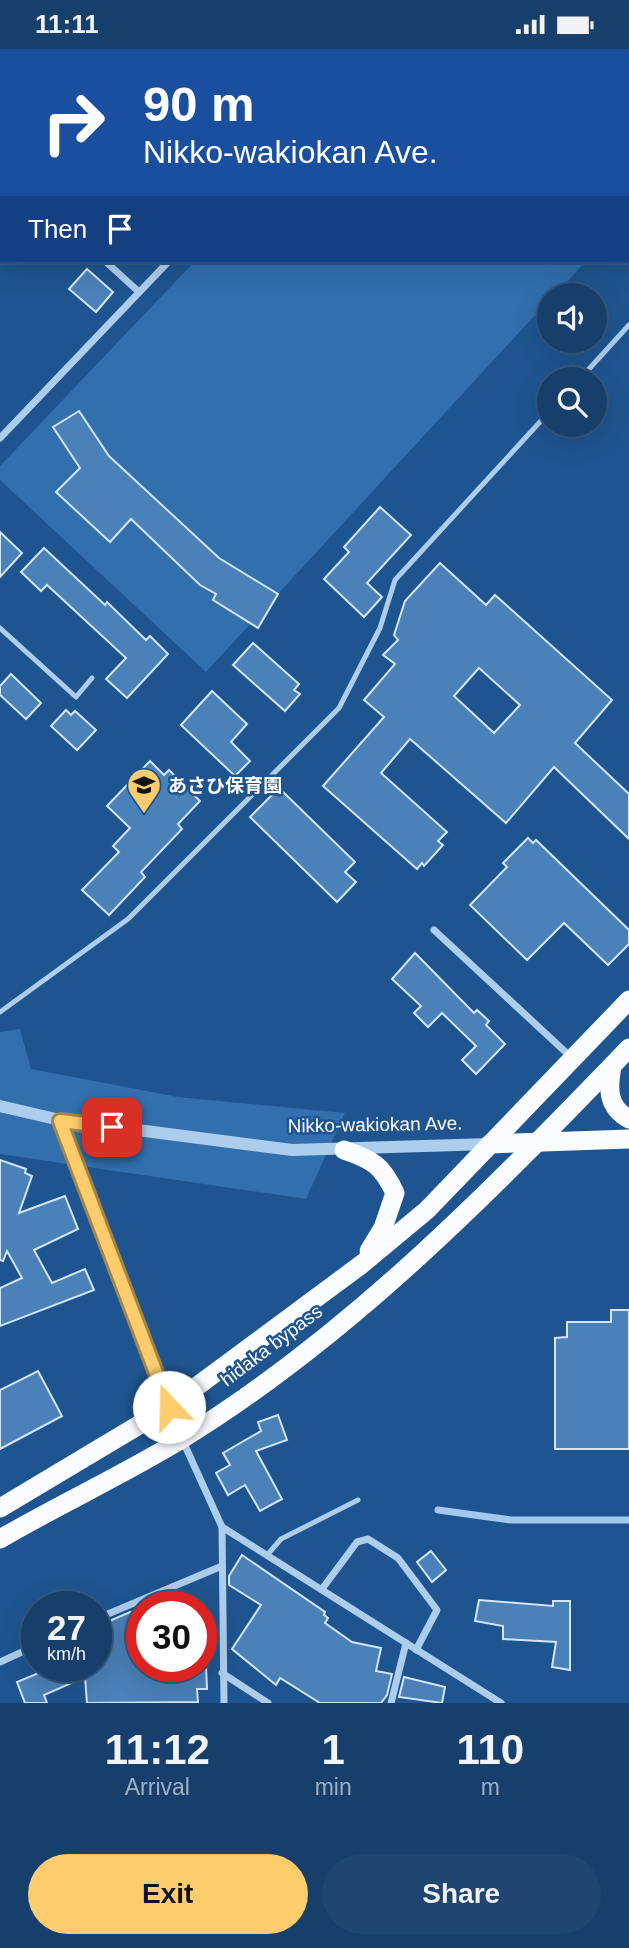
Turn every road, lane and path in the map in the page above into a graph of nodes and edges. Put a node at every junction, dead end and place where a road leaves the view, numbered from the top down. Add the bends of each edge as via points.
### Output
1 (108, 263) edge
2 (167, 263) edge
3 (139, 292) junction
4 (629, 325) edge
5 (591, 367) edge
6 (537, 425) edge
7 (0, 438) edge
8 (0, 628) edge
9 (92, 678) dead end
10 (434, 930) dead end
11 (629, 1000) edge
12 (0, 1012) edge
13 (629, 1048) edge
14 (572, 1059) junction
15 (613, 1065) junction
16 (0, 1106) edge
17 (629, 1119) edge
18 (60, 1121) junction
19 (629, 1139) edge
20 (536, 1143) junction
21 (490, 1144) junction
22 (344, 1150) junction
23 (362, 1264) junction
24 (169, 1407) junction
25 (182, 1439) junction
26 (358, 1500) dead end
27 (0, 1508) edge
28 (222, 1527) junction
29 (0, 1539) edge
30 (268, 1554) junction
31 (222, 1566) junction
32 (322, 1589) junction
33 (112, 1612) edge
34 (406, 1643) junction
35 (416, 1650) junction
36 (21, 1653) edge
37 (0, 1663) edge
38 (222, 1673) junction
39 (224, 1703) edge
40 (268, 1703) edge
41 (391, 1703) edge
42 (501, 1703) edge

1 - 3 street
2 - 3 street
3 - 7 street
4 - 5 lane
6 - 12 lane via 394,580 380,628 339,708 128,919
8 - 9 lane via 76,697
10 - 14 street
11 - 14 highway, hidaka bypass
13 - 15 highway, hidaka bypass
14 - 21 highway, hidaka bypass
15 - 17 highway via 607,1090 618,1113
15 - 20 highway, hidaka bypass
16 - 18 street, Nikko-wakiokan Ave.
18 - 22 street, Nikko-wakiokan Ave. via 292,1150
18 - 24 street
19 - 20 highway, Nikko-wakiokan Ave.
20 - 21 highway, Nikko-wakiokan Ave.
20 - 25 highway, hidaka bypass via 401,1272 291,1362
21 - 22 street, Nikko-wakiokan Ave.
21 - 23 highway, hidaka bypass via 427,1210
22 - 23 highway via 369,1159 385,1173 395,1193 383,1228
23 - 24 highway, hidaka bypass
24 - 27 highway, hidaka bypass
25 - 28 street
25 - 29 highway, hidaka bypass
26 - 30 lane via 281,1538
28 - 30 street
28 - 31 street
30 - 32 street
31 - 33 street
31 - 38 street
32 - 34 street
32 - 35 street via 357,1542 368,1539 398,1558 437,1610
34 - 35 street
34 - 41 street
35 - 42 street
36 - 37 street
38 - 39 street
38 - 40 street

